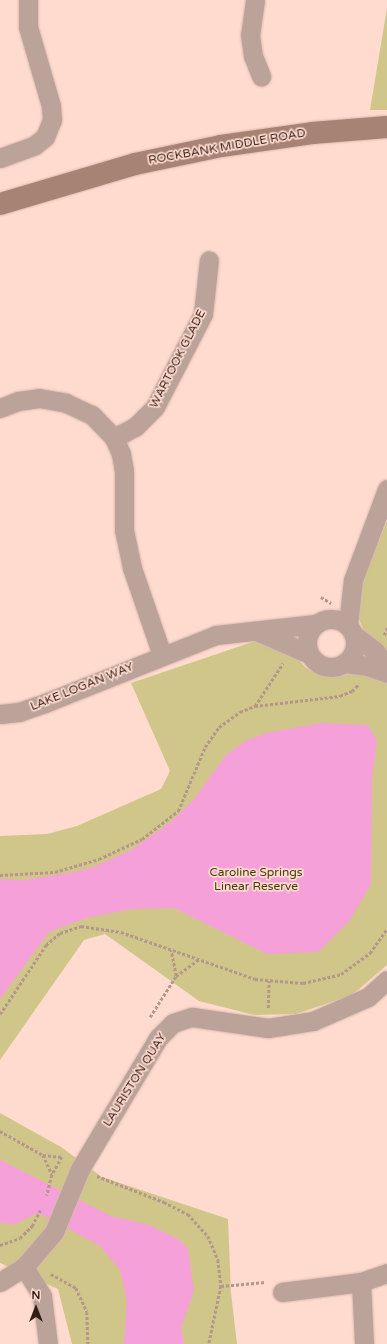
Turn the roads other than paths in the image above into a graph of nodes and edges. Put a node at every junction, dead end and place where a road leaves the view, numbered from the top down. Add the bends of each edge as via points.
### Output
1 (28, 0) edge
2 (255, 0) edge
3 (261, 76) dead end
4 (387, 127) edge
5 (0, 158) edge
6 (0, 204) edge
7 (209, 260) dead end
8 (0, 408) edge
9 (114, 438) junction
10 (387, 489) edge
11 (354, 580) junction
12 (320, 622) junction
13 (351, 630) junction
14 (254, 631) junction
15 (309, 654) junction
16 (162, 655) junction
17 (371, 658) junction
18 (344, 663) junction
19 (387, 666) edge
20 (387, 673) edge
21 (0, 714) edge
22 (387, 980) edge
23 (24, 1267) junction
24 (387, 1273) edge
25 (0, 1282) edge
26 (360, 1282) junction
27 (282, 1292) road end
28 (48, 1344) edge
29 (364, 1344) edge

1 - 5 street via 28,27 51,106 52,120 45,137 35,145
2 - 3 street via 250,35 253,56
4 - 6 street, ROCKBANK MIDDLE ROAD via 312,132 221,146 135,164
7 - 9 street, WARTOOK GLADE via 202,314 155,407 135,427
8 - 9 street via 18,401 39,398 66,403 92,416
9 - 16 street via 121,454 124,471 124,530 132,568
10 - 11 street
11 - 12 street
11 - 13 street
12 - 13 street via 333,618
12 - 14 street, LAKE LOGAN WAY
12 - 15 street via 306,638
13 - 17 street
13 - 18 street via 354,650
14 - 15 street, LAKE LOGAN WAY
14 - 16 street, LAKE LOGAN WAY via 216,635
15 - 18 street via 320,665 337,666
16 - 21 street, LAKE LOGAN WAY via 45,703 19,712
17 - 18 street
17 - 19 street
17 - 20 street
22 - 23 street, LAURISTON QUAY via 368,997 314,1021 268,1028 192,1017 173,1023 158,1038 80,1169 70,1187 54,1232
23 - 25 street, LAURISTON QUAY
23 - 28 street via 42,1296
24 - 26 street
26 - 27 street
26 - 29 street

